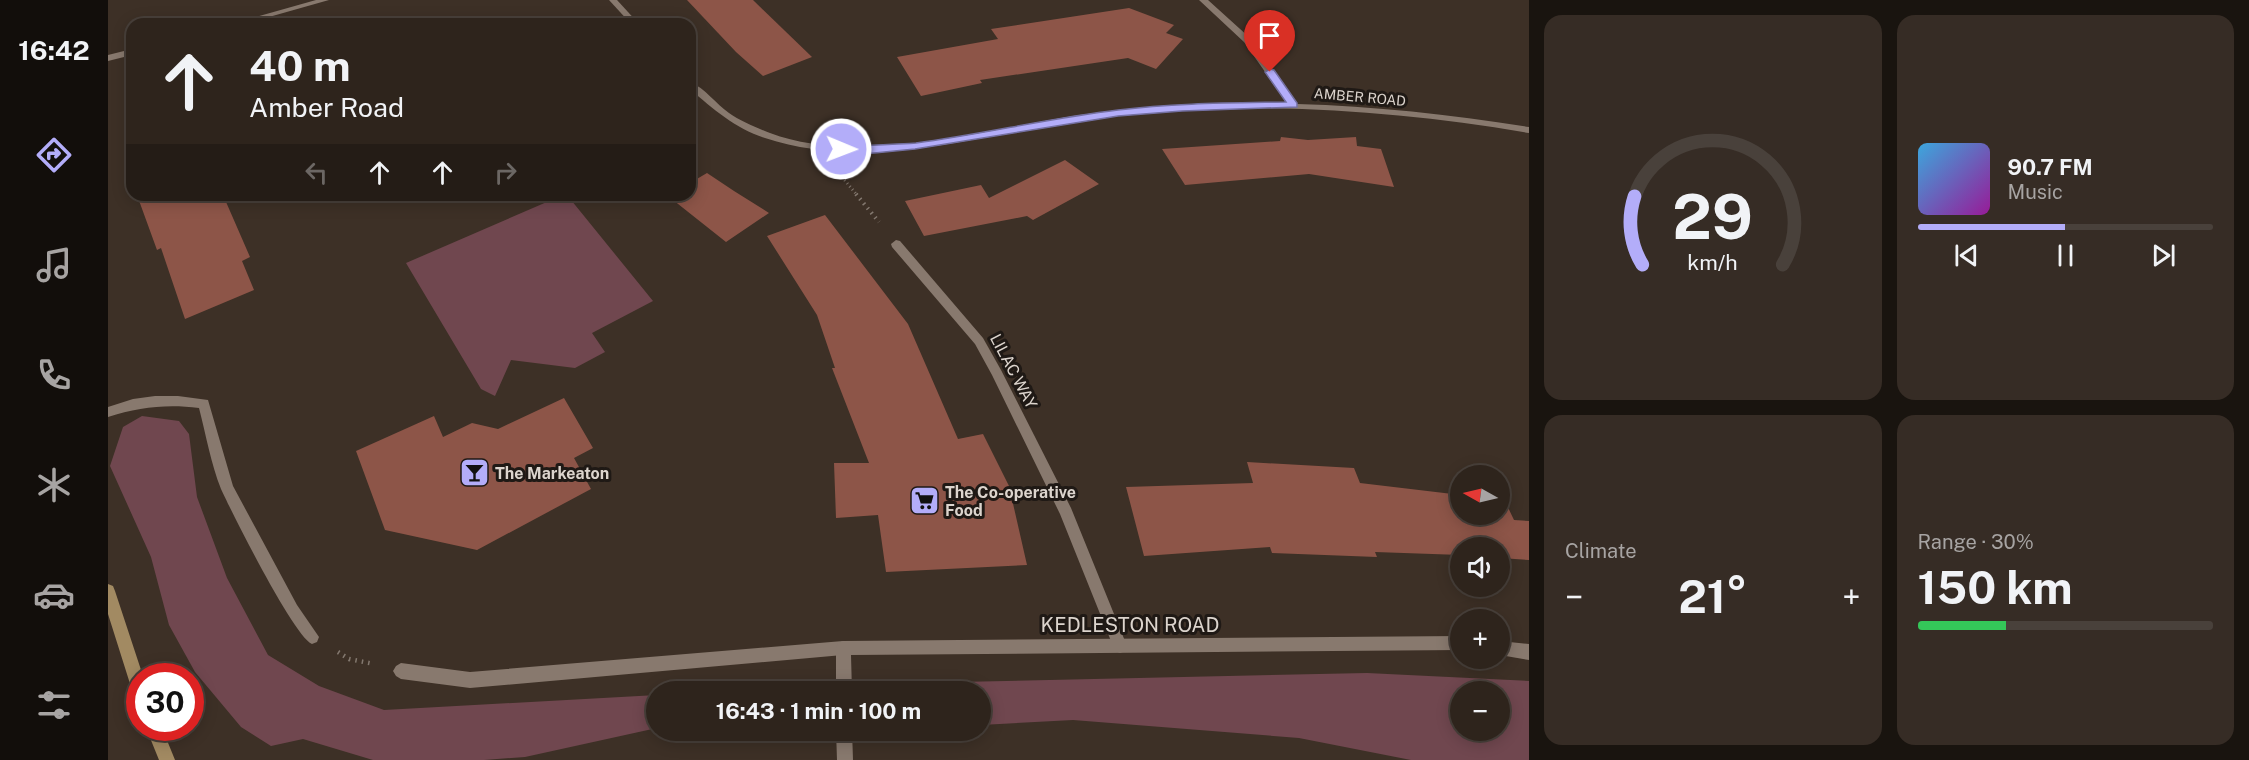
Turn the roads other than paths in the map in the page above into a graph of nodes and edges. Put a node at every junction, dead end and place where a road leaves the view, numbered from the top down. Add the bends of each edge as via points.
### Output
1 (325, 0) edge
2 (613, 0) edge
3 (1203, 0) edge
4 (258, 18) edge
5 (629, 18) edge
6 (126, 54) edge
7 (108, 58) edge
8 (696, 90) edge
9 (1293, 105) junction
10 (1529, 130) edge
11 (896, 244) road end
12 (108, 412) edge
13 (108, 591) edge
14 (312, 637) road end
15 (1450, 643) edge
16 (1120, 646) junction
17 (843, 648) junction
18 (1510, 649) edge
19 (1529, 652) edge
20 (131, 663) edge
21 (401, 670) road end
22 (844, 681) edge
23 (159, 741) edge
24 (844, 741) edge
25 (167, 760) edge
26 (844, 760) edge

1 - 4 street
2 - 5 street
3 - 9 street via 1247,40
6 - 7 street
8 - 9 street, AMBER ROAD via 725,117 760,134 819,148 864,151 1118,113
9 - 10 street, AMBER ROAD
11 - 16 street, LILAC WAY via 979,341 997,373 1066,512
12 - 14 street via 138,401 173,399 204,404 227,487 292,610
13 - 20 street
15 - 16 street, KEDLESTON ROAD
16 - 17 street, KEDLESTON ROAD
17 - 21 street, KEDLESTON ROAD via 470,680
17 - 22 street
18 - 19 street
23 - 25 street
24 - 26 street

